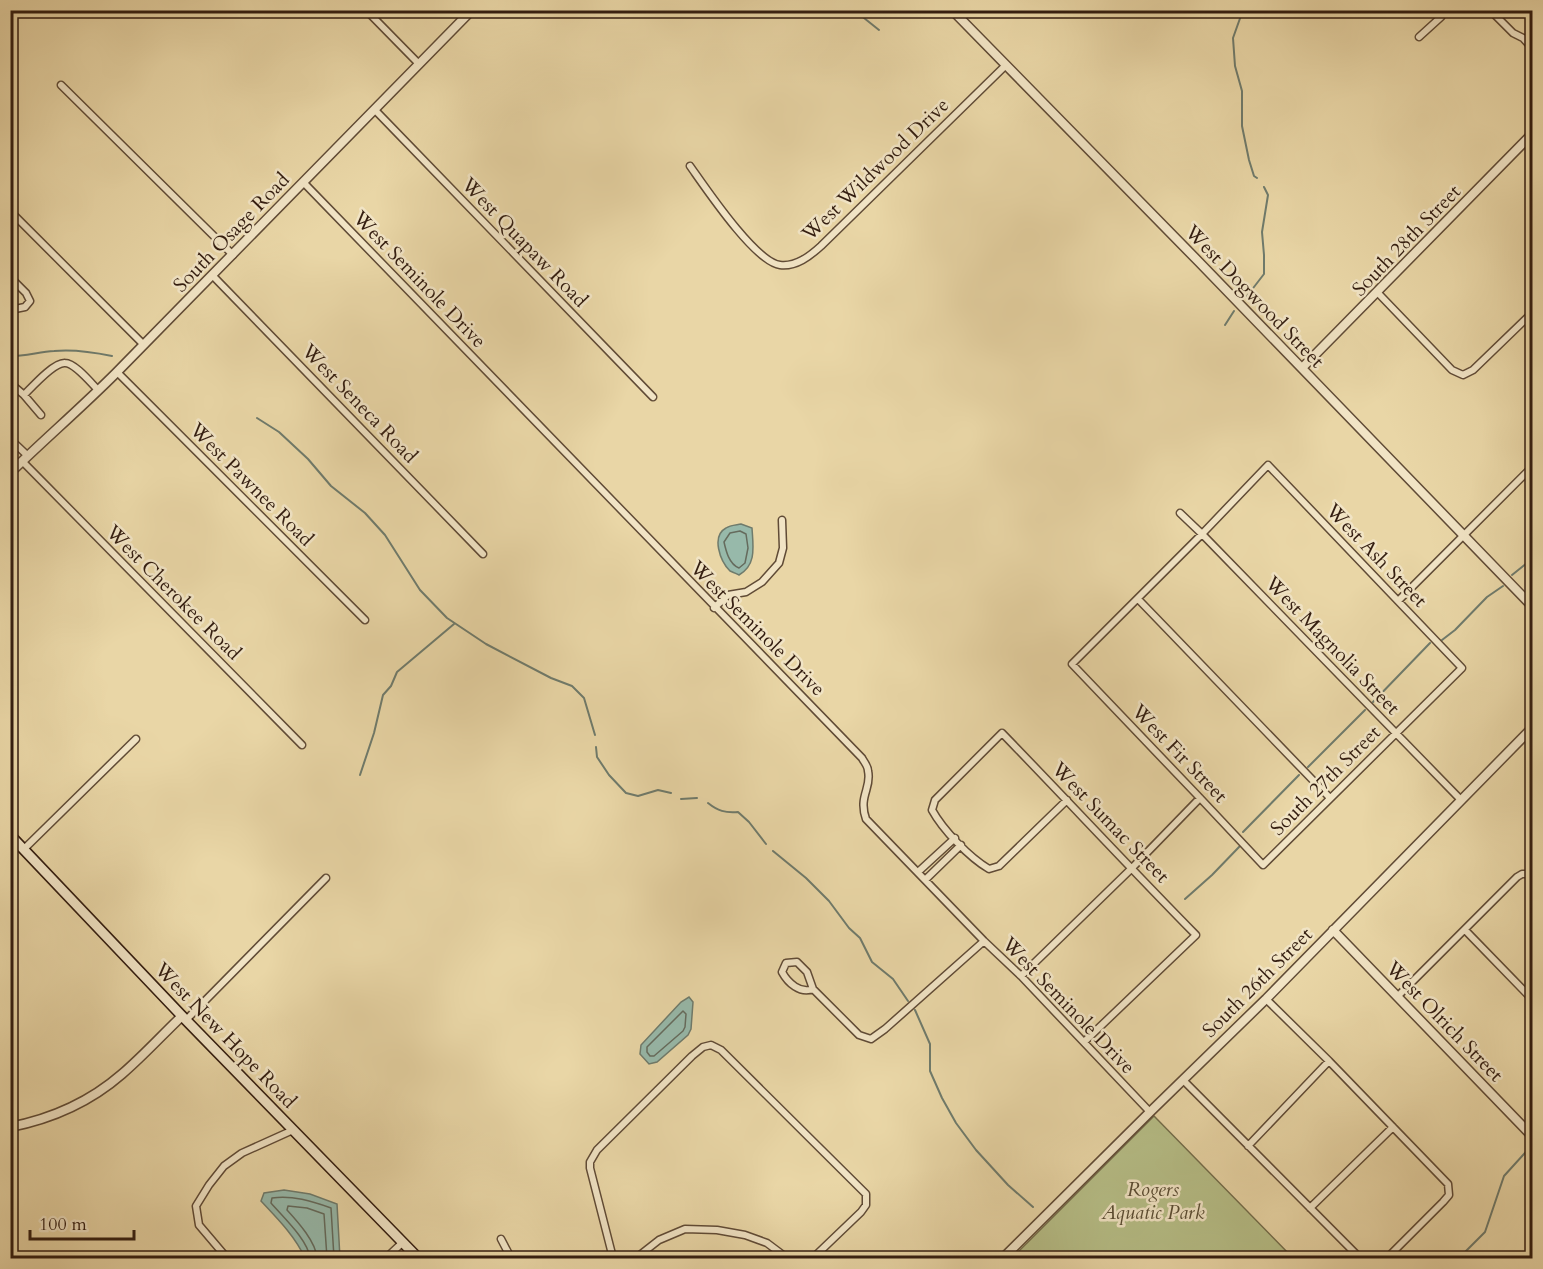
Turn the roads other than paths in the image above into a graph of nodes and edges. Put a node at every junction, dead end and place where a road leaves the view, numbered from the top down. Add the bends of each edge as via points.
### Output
1 (366, 10) edge
2 (472, 10) edge
3 (952, 10) edge
4 (1444, 10) edge
5 (1495, 15) dead end
6 (1419, 37) dead end
7 (1531, 44) edge
8 (419, 64) junction
9 (1006, 65) junction
10 (60, 85) dead end
11 (375, 110) junction
12 (1533, 134) edge
13 (690, 166) dead end
14 (303, 182) junction
15 (10, 211) edge
16 (233, 255) junction
17 (213, 276) junction
18 (10, 277) edge
19 (1378, 293) junction
20 (10, 310) edge
21 (1533, 313) edge
22 (143, 344) junction
23 (1302, 368) junction
24 (117, 372) junction
25 (10, 383) edge
26 (98, 390) junction
27 (24, 395) junction
28 (652, 396) dead end
29 (41, 415) dead end
30 (10, 439) edge
31 (17, 446) junction
32 (10, 453) edge
33 (25, 459) junction
34 (1533, 467) edge
35 (10, 472) edge
36 (1180, 513) dead end
37 (782, 520) dead end
38 (1202, 534) junction
39 (1465, 535) junction
40 (483, 554) dead end
41 (1138, 599) junction
42 (1398, 601) junction
43 (1533, 606) edge
44 (714, 608) junction
45 (365, 620) dead end
46 (1462, 668) joint
47 (1533, 728) edge
48 (1395, 733) junction
49 (136, 739) dead end
50 (302, 745) dead end
51 (1200, 798) junction
52 (1330, 798) junction
53 (1067, 800) junction
54 (1461, 800) junction
55 (10, 835) edge
56 (955, 838) junction
57 (962, 845) junction
58 (24, 849) junction
59 (1263, 865) joint
60 (1131, 869) junction
61 (918, 872) junction
62 (1533, 874) edge
63 (326, 878) dead end
64 (925, 880) junction
65 (1333, 930) junction
66 (1465, 930) junction
67 (984, 941) junction
68 (1021, 976) junction
69 (813, 989) junction
70 (1398, 996) junction
71 (1266, 999) junction
72 (1533, 999) edge
73 (184, 1018) junction
74 (1084, 1042) junction
75 (1329, 1061) junction
76 (1183, 1080) junction
77 (1150, 1112) junction
78 (10, 1127) edge
79 (1393, 1127) junction
80 (293, 1130) junction
81 (1533, 1136) edge
82 (1248, 1146) junction
83 (1310, 1208) junction
84 (501, 1239) dead end
85 (402, 1243) junction
86 (227, 1258) edge
87 (386, 1258) edge
88 (418, 1258) edge
89 (511, 1258) edge
90 (613, 1258) edge
91 (636, 1258) edge
92 (787, 1258) edge
93 (813, 1258) edge
94 (1004, 1258) edge
95 (1360, 1258) edge
96 (1387, 1258) edge

1 - 8 street
2 - 8 street, South Osage Road
3 - 9 street, West Dogwood Street
4 - 6 street
5 - 7 street
8 - 11 street, South Osage Road
9 - 13 street, West Wildwood Drive via 821,246 797,263 771,262 758,251 720,209
9 - 23 street, West Dogwood Street
10 - 16 street
11 - 14 street, South Osage Road
11 - 28 street, West Quapaw Road
12 - 19 street, South 28th Street
14 - 16 street, South Osage Road
14 - 44 street, West Seminole Drive
15 - 22 street
16 - 17 street, South Osage Road
17 - 22 street, South Osage Road
17 - 40 street, West Seneca Road
18 - 20 street via 30,301 25,307
19 - 21 street via 1452,370 1463,375
19 - 23 street, South 28th Street
22 - 24 street, South Osage Road
23 - 39 street, West Dogwood Street
24 - 26 street, South Osage Road
24 - 45 street, West Pawnee Road
25 - 27 street
26 - 27 street via 64,362
26 - 33 street, South Osage Road
27 - 29 street
30 - 31 street, West Cherokee Road
31 - 32 street
31 - 33 street, West Cherokee Road
33 - 35 street, South Osage Road
33 - 50 street, West Cherokee Road
34 - 39 street
36 - 38 street, West Magnolia Street
37 - 44 street via 779,563 762,582 728,595
38 - 41 street
38 - 42 street, West Ash Street via 1268,465
38 - 48 street, West Magnolia Street
39 - 42 street
39 - 43 street, West Dogwood Street
41 - 51 street, West Fir Street via 1072,664
41 - 52 street
42 - 46 street, West Ash Street
44 - 61 street, West Seminole Drive via 862,758 868,769 862,807 866,819
46 - 48 street, South 27th Street
47 - 54 street, South 26th Street
48 - 52 street, South 27th Street
48 - 54 street, West Magnolia Street
49 - 58 street
51 - 59 street, West Fir Street
51 - 60 street
52 - 59 street, South 27th Street
53 - 56 street, West Sumac Street via 1002,733 935,800 933,810 939,822
53 - 57 street via 999,866 989,869
53 - 60 street, West Sumac Street
54 - 65 street, South 26th Street
55 - 58 main road, West New Hope Road
56 - 57 street
56 - 61 street
57 - 64 street
58 - 73 main road, West New Hope Road
60 - 68 street
60 - 74 street, West Sumac Street via 1196,934
61 - 64 street, West Seminole Drive
62 - 66 street via 1517,877
63 - 73 street
64 - 67 street, West Seminole Drive
65 - 70 street, West Olrich Street
65 - 71 street, South 26th Street
66 - 70 street
66 - 72 street
67 - 68 street, West Seminole Drive
67 - 69 street via 871,1040 859,1035
68 - 74 street, West Seminole Drive
69 - 69 street via 805,968 797,962 786,963 782,972 790,982 805,991
70 - 81 street, West Olrich Street
71 - 75 street
71 - 76 street, South 26th Street
73 - 78 street via 100,1090 68,1108
73 - 80 main road, West New Hope Road
74 - 77 street, West Seminole Drive
75 - 79 street
75 - 82 street
76 - 77 street, South 26th Street
76 - 82 street
77 - 94 street, South 26th Street
79 - 83 street
79 - 96 street via 1448,1184 1449,1195
80 - 85 main road, West New Hope Road
80 - 86 street via 242,1153 224,1166 196,1206 199,1225
82 - 83 street
83 - 95 street
84 - 89 street
85 - 87 street
85 - 88 main road, West New Hope Road
90 - 93 street via 590,1162 597,1150 692,1056 711,1045 721,1050 866,1194 861,1212
91 - 92 street via 659,1240 685,1229 745,1235 766,1243

